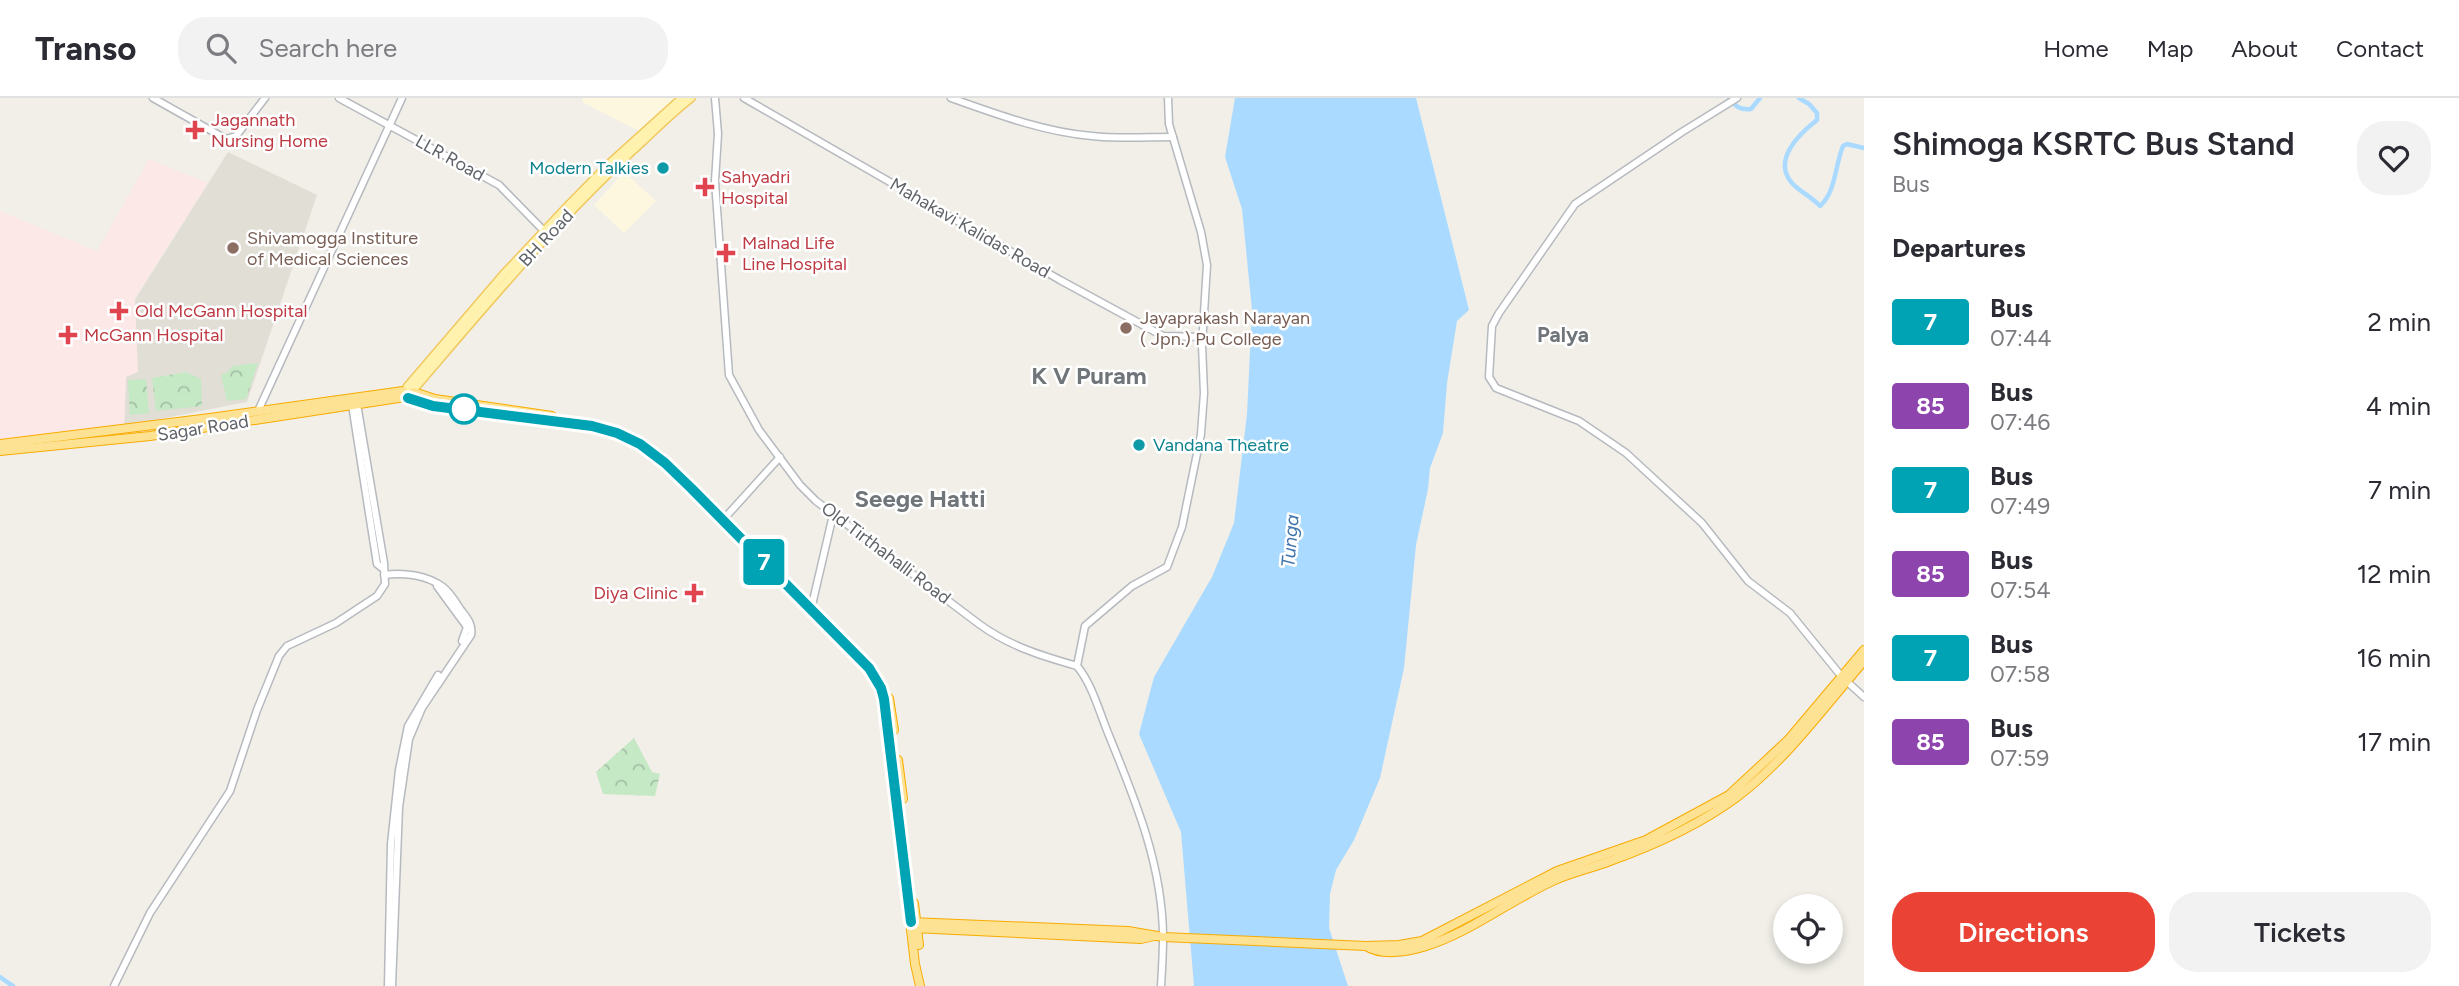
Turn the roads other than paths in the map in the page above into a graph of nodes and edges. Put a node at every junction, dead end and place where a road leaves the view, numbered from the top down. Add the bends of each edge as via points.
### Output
1 (153, 98) edge
2 (265, 98) edge
3 (339, 98) edge
4 (402, 98) edge
5 (682, 98) edge
6 (691, 98) edge
7 (715, 98) edge
8 (744, 98) edge
9 (951, 98) edge
10 (1168, 98) edge
11 (1737, 98) edge
12 (390, 125) junction
13 (1173, 137) junction
14 (546, 234) junction
15 (1203, 337) junction
16 (408, 393) junction
17 (355, 405) junction
18 (258, 411) junction
19 (0, 444) edge
20 (0, 451) edge
21 (780, 457) junction
22 (833, 515) junction
23 (724, 519) junction
24 (383, 572) junction
25 (812, 605) junction
26 (1864, 650) edge
27 (1864, 661) edge
28 (1077, 666) junction
29 (1844, 679) junction
30 (1864, 697) edge
31 (890, 721) junction
32 (915, 910) junction
33 (914, 925) junction
34 (931, 925) junction
35 (1162, 936) junction
36 (919, 944) junction
37 (918, 969) junction
38 (114, 986) edge
39 (390, 986) edge
40 (920, 986) edge
41 (1161, 986) edge

1 - 2 street via 226,139 236,136
3 - 12 street, LLR Road
4 - 12 street
5 - 14 main road, BH Road via 609,164
6 - 14 main road, BH Road
7 - 21 street, Old Tirthahalli Road via 715,181 729,375
8 - 15 street, Mahakavi Kalidas Road via 1163,336
9 - 13 street via 1063,132
10 - 13 street
11 - 29 street via 1575,204 1499,313 1490,335 1489,377 1496,388 1579,421 1626,453 1702,523 1748,581 1790,612
12 - 14 street, LLR Road via 499,185
12 - 18 street
13 - 15 street via 1207,265
14 - 16 main road, BH Road via 503,275
15 - 28 street via 1201,433 1171,559 1167,567 1132,586 1085,626
16 - 17 highway, Sagar Road
16 - 18 highway, Sagar Road
16 - 23 highway via 433,406 617,433 665,463
16 - 23 highway via 617,427 654,448
17 - 20 highway, Sagar Road via 150,436
17 - 24 street
18 - 19 highway, Sagar Road
21 - 22 street, Old Tirthahalli Road via 800,485
21 - 23 street
22 - 25 street
22 - 28 street, Old Tirthahalli Road via 995,636
23 - 25 highway
23 - 31 highway via 869,668 881,688
24 - 38 street via 384,587 377,596 336,623 287,646 279,656 230,790 168,882
24 - 39 street via 435,584 464,622 466,632 417,708 404,740 391,844
25 - 31 highway via 877,671 886,688
26 - 29 highway
27 - 29 highway
28 - 35 street via 1089,685 1146,834 1158,886
29 - 30 street
29 - 35 highway via 1765,772 1698,823 1553,881 1425,946 1375,951 1361,946
31 - 32 highway
31 - 33 highway
32 - 33 highway
32 - 34 highway
33 - 34 highway
33 - 36 highway
33 - 37 highway
34 - 35 highway
34 - 36 highway
35 - 41 street
36 - 37 highway
37 - 40 highway

